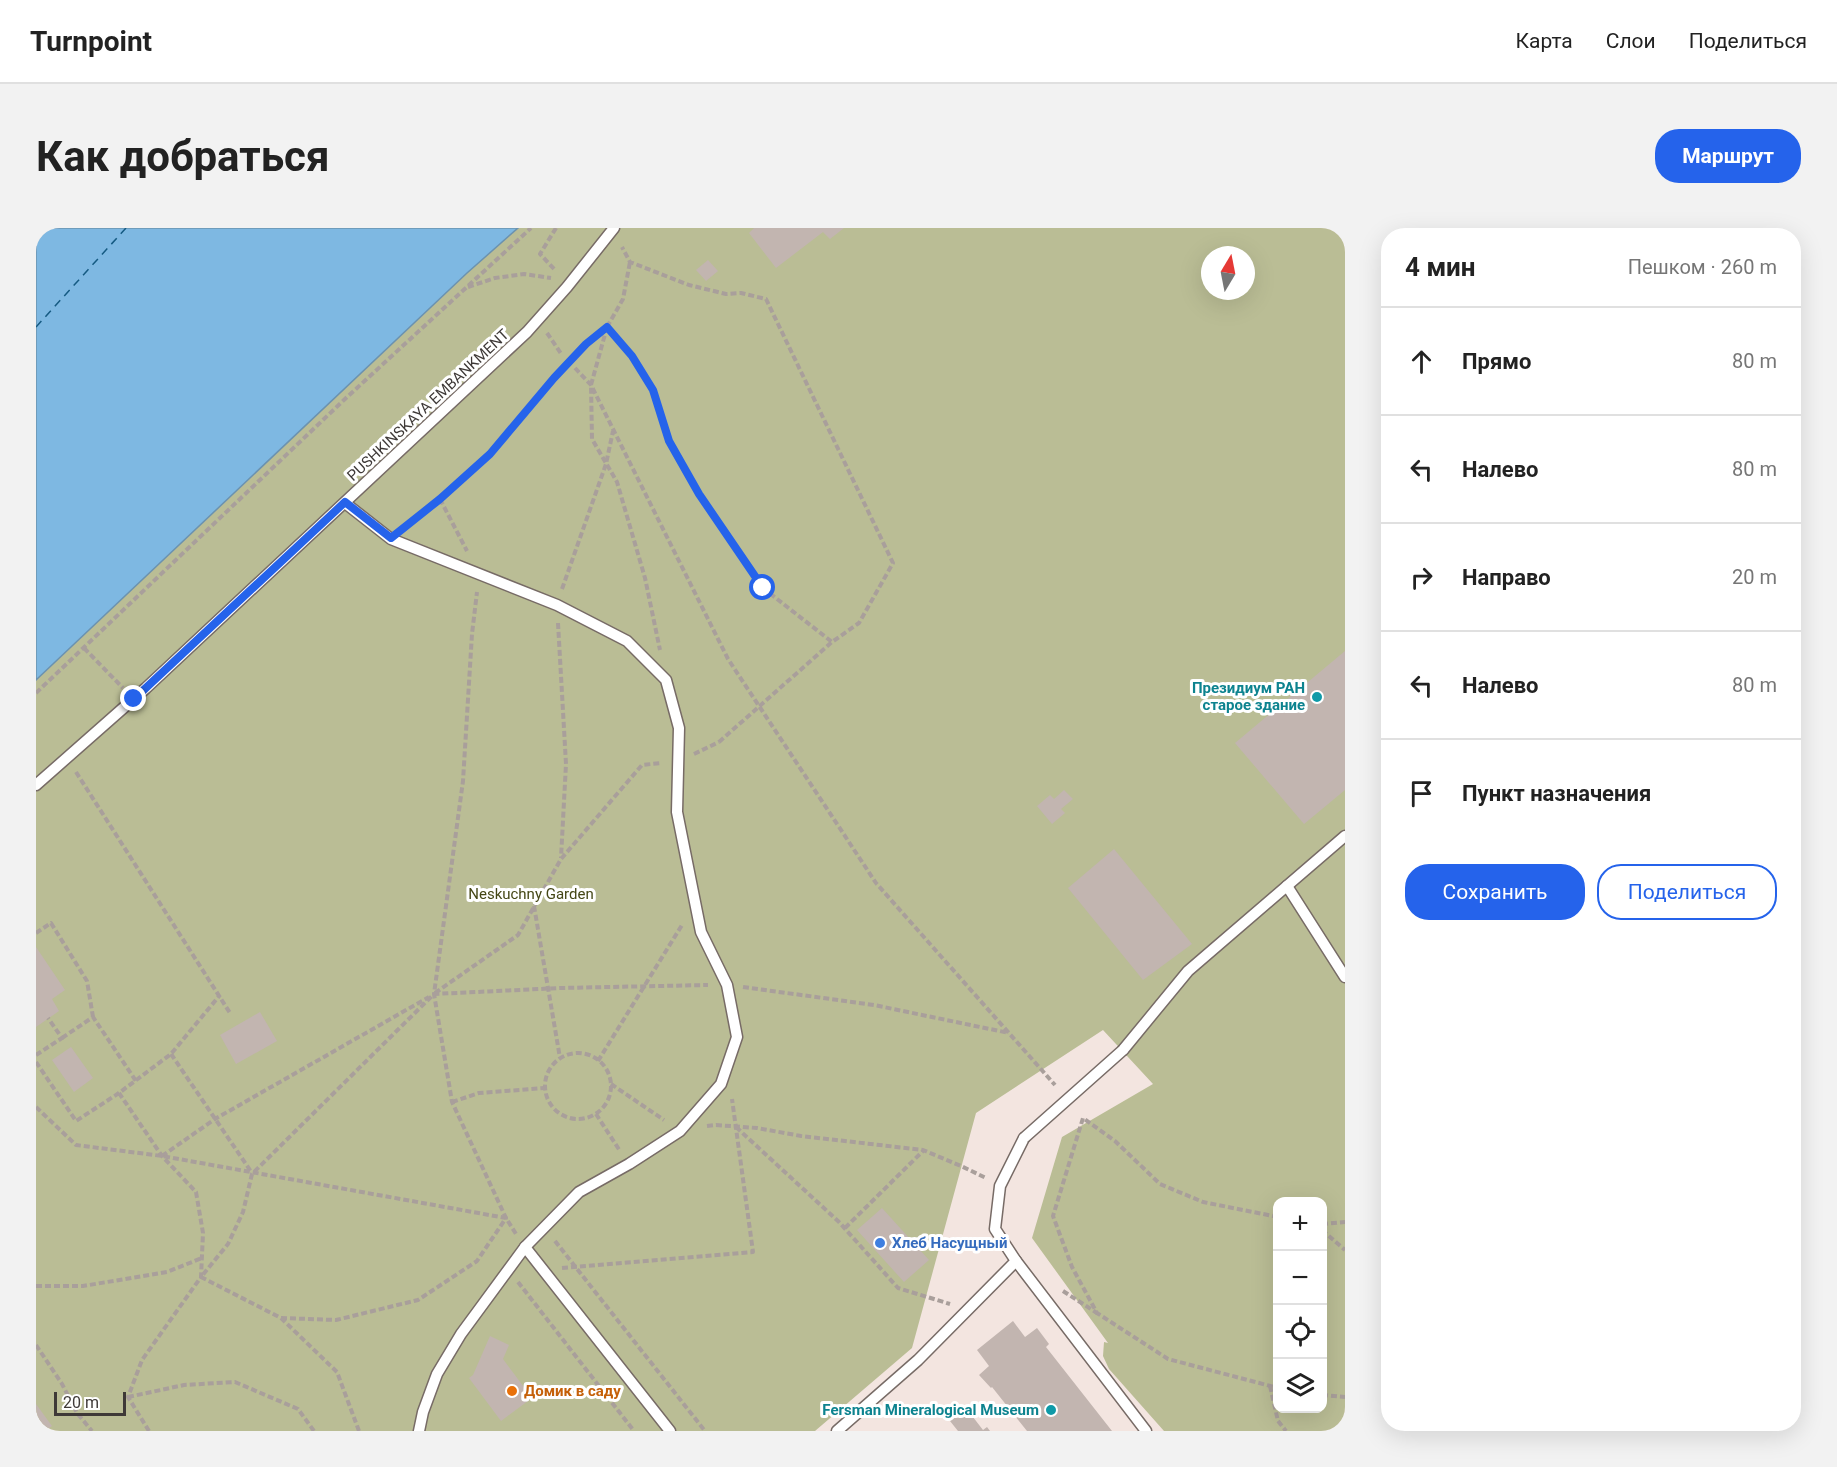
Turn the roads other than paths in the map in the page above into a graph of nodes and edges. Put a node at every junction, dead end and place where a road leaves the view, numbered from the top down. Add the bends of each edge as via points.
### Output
1 (613, 229) edge
2 (345, 502) junction
3 (36, 785) edge
4 (1345, 836) edge
5 (1287, 886) junction
6 (1345, 977) edge
7 (525, 1247) junction
8 (1016, 1261) junction
9 (419, 1431) edge
10 (670, 1431) edge
11 (837, 1431) edge
12 (1146, 1431) edge

1 - 2 lane, PUSHKINSKAYA EMBANKMENT via 527,332
2 - 3 lane, PUSHKINSKAYA EMBANKMENT
2 - 7 lane via 391,538 557,605 627,641 666,680 679,728 677,812 701,932 727,985 737,1037 721,1084 680,1131 579,1192
4 - 5 lane
5 - 6 lane
5 - 8 lane, bridge via 1188,971 1123,1050 1024,1138 1000,1186 995,1229
7 - 9 lane via 461,1334 437,1374
7 - 10 lane
8 - 11 lane via 918,1360
8 - 12 lane

